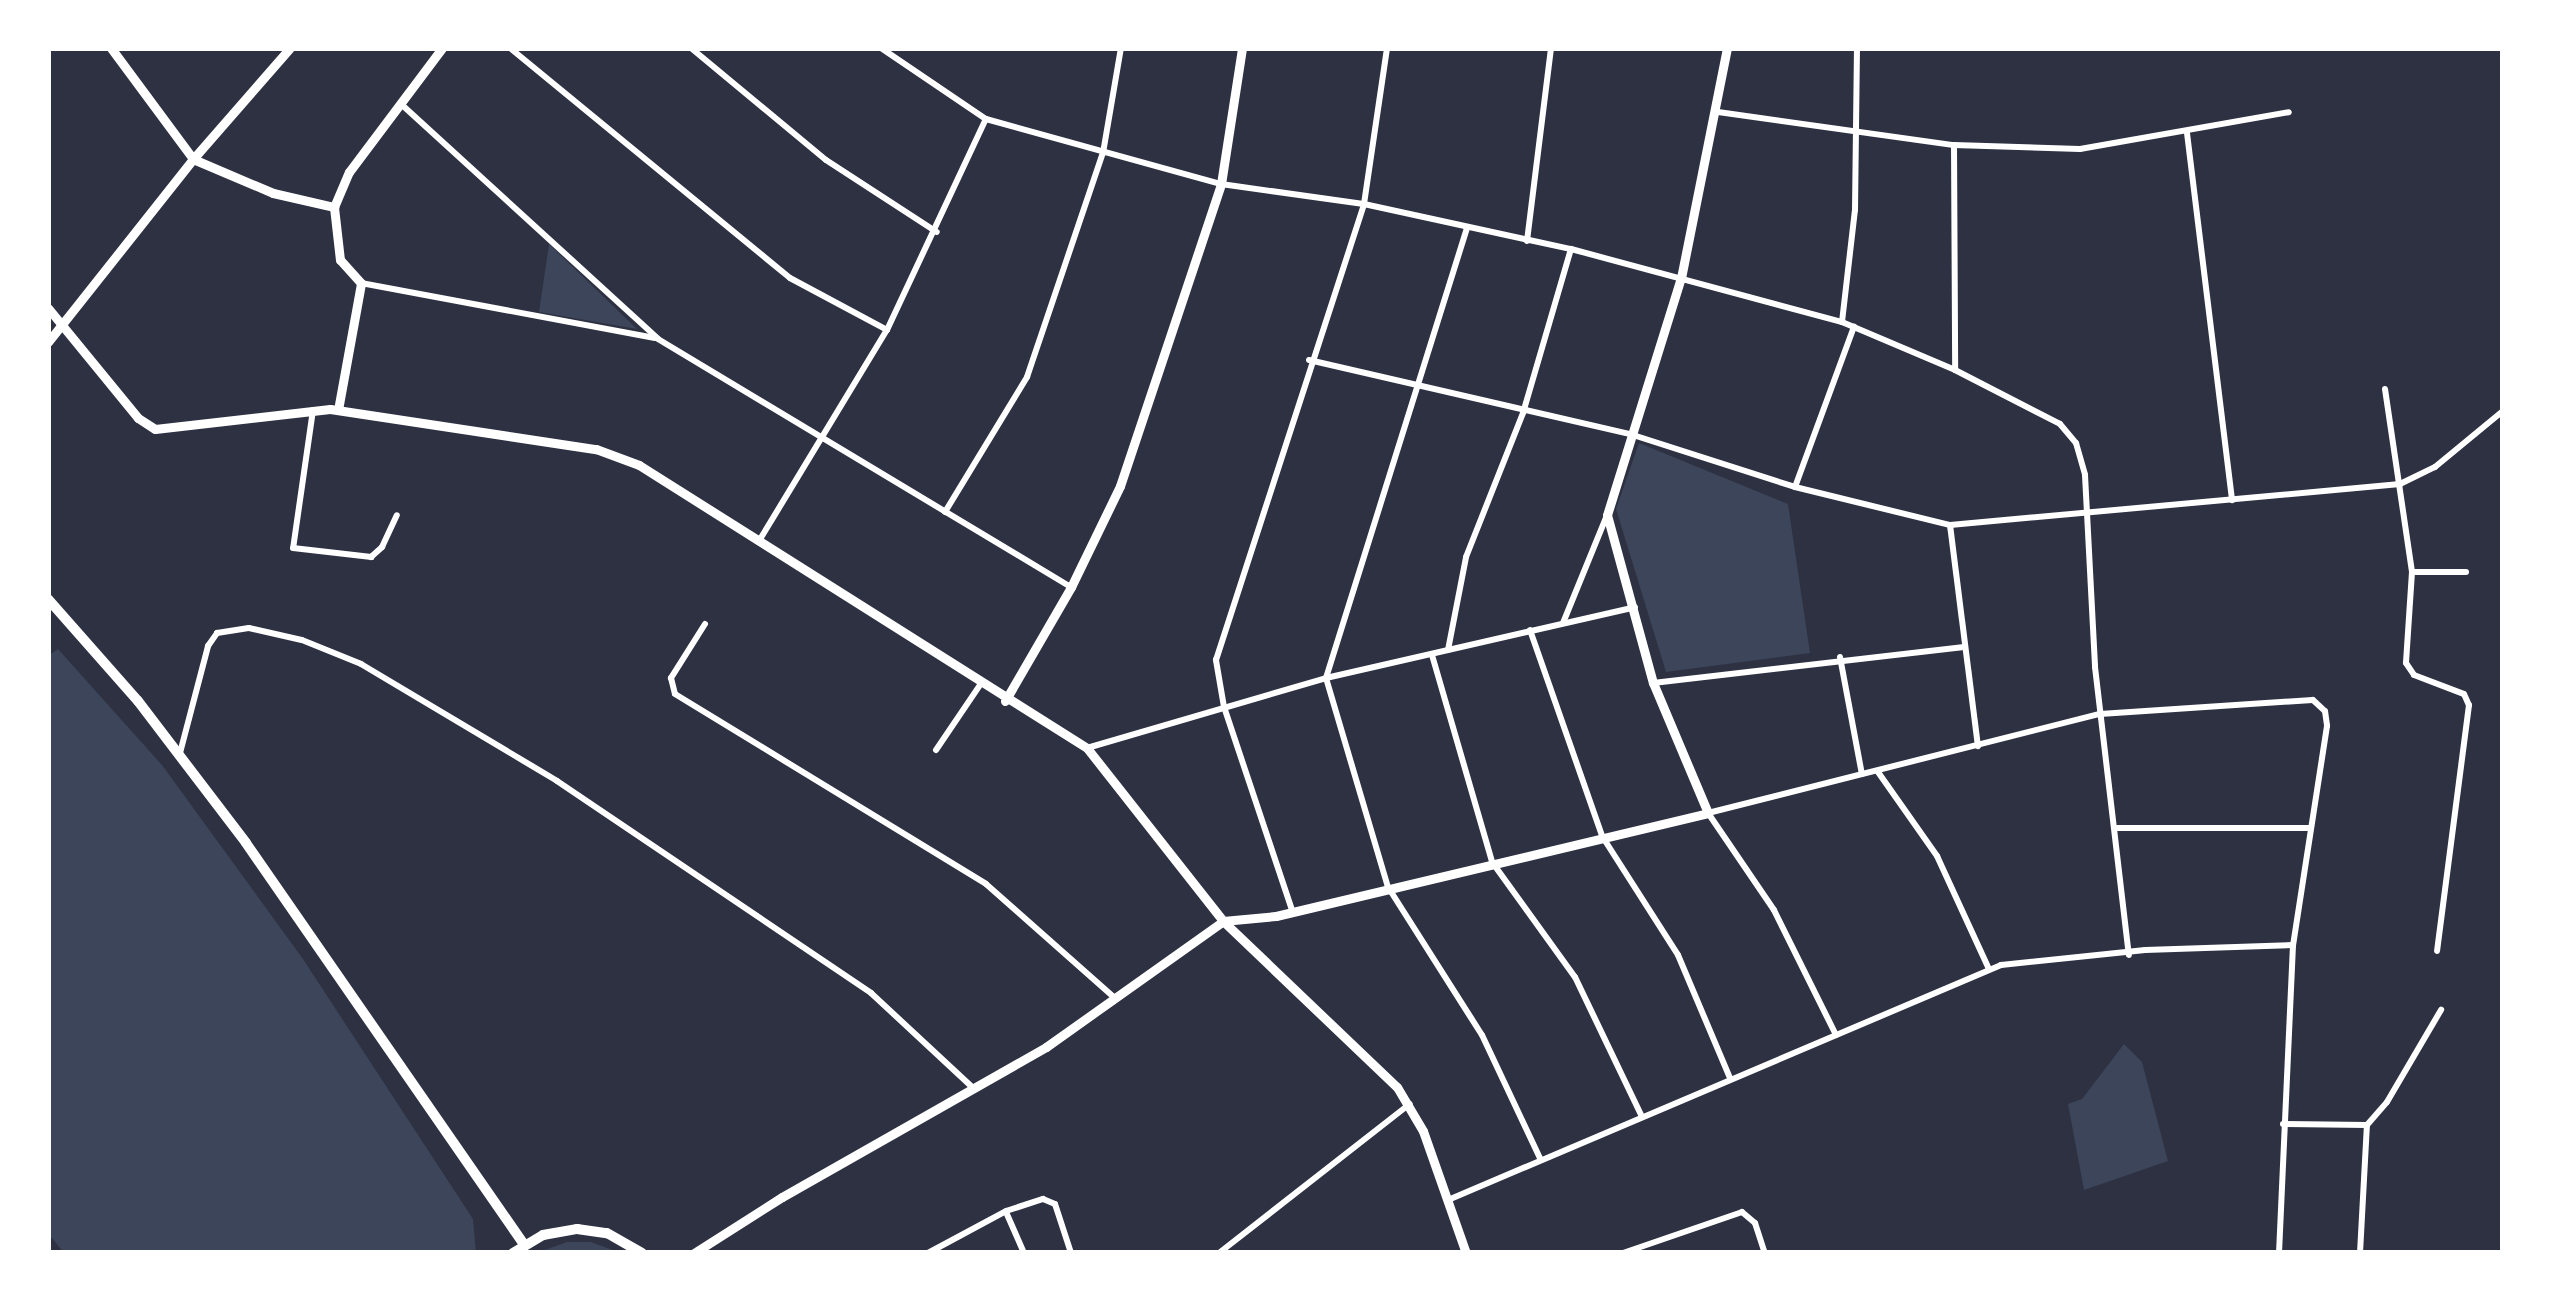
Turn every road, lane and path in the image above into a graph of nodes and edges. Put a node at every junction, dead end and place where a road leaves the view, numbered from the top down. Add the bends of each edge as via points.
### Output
1 (112, 48) edge
2 (290, 48) edge
3 (442, 48) edge
4 (510, 48) edge
5 (691, 48) edge
6 (881, 48) edge
7 (1121, 48) edge
8 (1242, 48) edge
9 (1387, 48) edge
10 (1551, 48) edge
11 (1727, 48) edge
12 (1857, 48) edge
13 (399, 102) junction
14 (1718, 112) junction
15 (2289, 112) dead end
16 (986, 119) junction
17 (1859, 130) junction
18 (2187, 133) junction
19 (1954, 145) junction
20 (1103, 153) junction
21 (193, 159) junction
22 (1221, 184) junction
23 (1364, 204) junction
24 (334, 207) junction
25 (1467, 228) junction
26 (937, 232) junction
27 (1527, 241) junction
28 (1570, 249) junction
29 (1681, 278) junction
30 (361, 283) junction
31 (48, 308) edge
32 (1842, 322) junction
33 (63, 326) junction
34 (1854, 327) junction
35 (887, 331) junction
36 (658, 339) junction
37 (48, 342) edge
38 (1309, 360) junction
39 (1955, 370) junction
40 (2385, 389) dead end
41 (1418, 390) junction
42 (313, 410) junction
43 (338, 410) junction
44 (2503, 411) edge
45 (1522, 413) junction
46 (1633, 435) junction
47 (823, 441) junction
48 (2400, 484) junction
49 (1796, 487) junction
50 (2232, 500) junction
51 (945, 512) junction
52 (2089, 514) junction
53 (397, 515) dead end
54 (1607, 515) junction
55 (1950, 525) junction
56 (759, 542) junction
57 (2413, 572) junction
58 (2465, 572) dead end
59 (1071, 586) junction
60 (48, 599) edge
61 (1636, 607) junction
62 (1563, 622) junction
63 (705, 624) dead end
64 (1530, 630) junction
65 (1962, 647) junction
66 (1448, 650) junction
67 (1432, 654) junction
68 (1840, 657) junction
69 (1326, 678) junction
70 (1653, 682) junction
71 (980, 685) junction
72 (1005, 701) junction
73 (1224, 707) junction
74 (2100, 714) junction
75 (1978, 746) junction
76 (1087, 748) junction
77 (936, 750) dead end
78 (180, 754) junction
79 (1878, 772) junction
80 (1862, 774) junction
81 (1708, 813) junction
82 (2310, 828) junction
83 (2117, 829) junction
84 (1602, 836) junction
85 (1492, 862) junction
86 (1388, 887) junction
87 (1293, 913) junction
88 (1223, 921) junction
89 (2293, 945) junction
90 (2437, 951) dead end
91 (2129, 955) junction
92 (1989, 969) junction
93 (1115, 998) junction
94 (2441, 1010) dead end
95 (1835, 1035) junction
96 (1730, 1078) junction
97 (972, 1087) junction
98 (1410, 1105) junction
99 (1642, 1117) junction
100 (2282, 1124) junction
101 (2367, 1126) junction
102 (1540, 1158) junction
103 (1448, 1200) junction
104 (1006, 1211) junction
105 (519, 1249) edge
106 (928, 1252) edge
107 (642, 1253) edge
108 (694, 1253) edge
109 (1024, 1253) edge
110 (1071, 1253) edge
111 (1219, 1253) edge
112 (1466, 1253) edge
113 (1623, 1253) edge
114 (1765, 1253) edge
115 (2279, 1253) edge
116 (2360, 1253) edge

1 - 21 street
2 - 21 street
3 - 13 street
4 - 35 street via 790,278
5 - 26 street via 826,160
6 - 16 street
7 - 20 street
8 - 22 street
9 - 23 street
10 - 27 street
11 - 14 street
12 - 17 street
13 - 24 street
13 - 36 street
14 - 17 street
14 - 29 street
15 - 18 street
16 - 20 street
16 - 26 street
17 - 19 street
17 - 32 street
18 - 19 street via 2080,148
18 - 50 street
19 - 39 street
20 - 22 street
20 - 51 street via 1027,377
21 - 24 street via 273,194
21 - 33 street
22 - 23 street
22 - 59 street via 1120,486
23 - 25 street
23 - 38 street
24 - 30 street via 340,260
25 - 27 street
25 - 41 street
26 - 35 street
27 - 28 street
28 - 29 street
28 - 45 street
29 - 32 street
29 - 46 street
30 - 36 street
30 - 43 street
31 - 33 street
32 - 34 street
33 - 37 street
33 - 42 street via 154,429
34 - 39 street
34 - 49 street
35 - 47 street
36 - 47 street
38 - 41 street
38 - 73 street via 1216,660
39 - 52 street via 2068,431 2081,455
40 - 48 street
41 - 45 street
41 - 69 street
42 - 43 street
42 - 53 street via 293,548 370,557
43 - 56 street via 596,449 639,465
44 - 48 street
45 - 46 street
45 - 66 street via 1466,557
46 - 49 street
46 - 54 street
47 - 51 street
47 - 56 street
48 - 50 street
48 - 57 street
49 - 55 street
50 - 52 street
51 - 59 street
52 - 55 street
52 - 74 street
54 - 61 street
54 - 62 street
55 - 65 street
56 - 71 street
57 - 58 street
57 - 90 street via 2406,663 2414,675 2464,694 2469,705
59 - 72 street
60 - 78 main road
61 - 62 street
61 - 70 street
62 - 64 street
63 - 93 street via 671,678 674,694 986,884
64 - 66 street
64 - 84 street
65 - 68 street
65 - 75 street
66 - 67 street
67 - 69 street
67 - 85 street
68 - 70 street
68 - 80 street
69 - 73 street
69 - 86 street
70 - 81 street
71 - 72 street
71 - 77 street
72 - 76 street
73 - 76 street
73 - 87 street
74 - 75 street
74 - 82 street via 2307,699 2322,706
74 - 83 street
75 - 79 street
76 - 88 street
78 - 97 street via 217,633 249,628 361,664 557,782 872,993
78 - 105 main road via 292,905
79 - 80 street
79 - 92 street via 1936,856
80 - 81 street
81 - 84 street
81 - 95 street via 1774,910
82 - 83 street
82 - 89 street
83 - 91 street
84 - 85 street
84 - 96 street via 1678,955
85 - 86 street
85 - 99 street via 1575,977
86 - 87 street
86 - 102 street via 1482,1035
87 - 88 street
88 - 93 street
88 - 98 street
89 - 91 street
89 - 100 street
91 - 92 street
92 - 95 street
93 - 97 street
94 - 101 street
95 - 96 street
96 - 99 street
97 - 108 street
98 - 103 street
98 - 111 street
99 - 102 street
100 - 101 street
100 - 115 street
101 - 116 street
102 - 103 street
103 - 112 street
104 - 106 street
104 - 109 street
104 - 110 street via 1043,1199 1055,1204
105 - 107 main road via 562,1231 593,1230
113 - 114 street via 1742,1212

